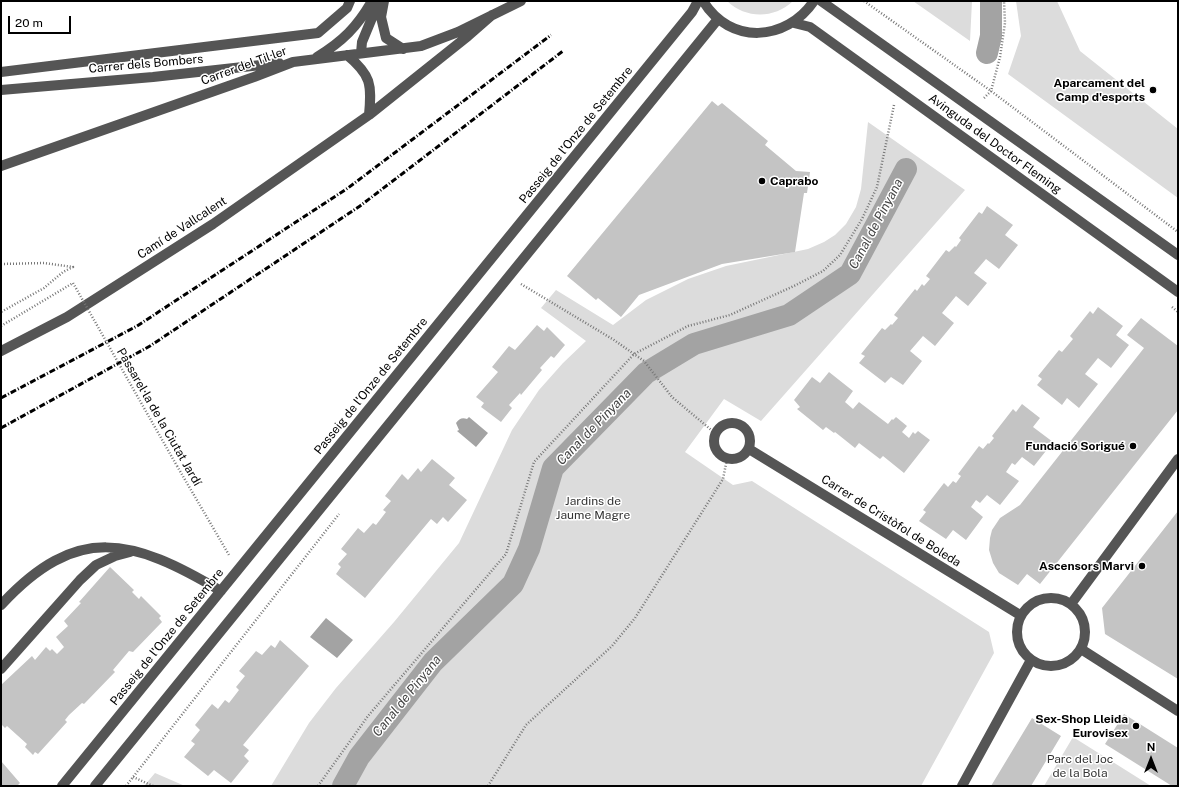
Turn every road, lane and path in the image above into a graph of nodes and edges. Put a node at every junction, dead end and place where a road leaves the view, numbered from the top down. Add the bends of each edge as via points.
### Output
1 (350, 1) edge
2 (372, 1) edge
3 (379, 1) edge
4 (384, 1) edge
5 (521, 1) edge
6 (698, 1) edge
7 (703, 1) edge
8 (814, 1) edge
9 (821, 1) edge
10 (864, 1) edge
11 (1004, 1) edge
12 (492, 15) junction
13 (718, 19) junction
14 (794, 23) junction
15 (403, 49) junction
16 (361, 54) junction
17 (347, 55) junction
18 (314, 59) junction
19 (293, 62) junction
20 (1, 72) edge
21 (1, 90) edge
22 (991, 91) junction
23 (902, 93) junction
24 (973, 110) junction
25 (369, 114) junction
26 (1, 166) edge
27 (1178, 232) edge
28 (1178, 255) edge
29 (1, 264) edge
30 (519, 282) dead end
31 (1178, 292) edge
32 (1, 312) edge
33 (1, 326) edge
34 (1, 351) edge
35 (634, 354) junction
36 (716, 434) junction
37 (749, 449) junction
38 (727, 459) junction
39 (1178, 459) edge
40 (136, 551) junction
41 (233, 558) dead end
42 (221, 591) junction
43 (1071, 604) junction
44 (1, 605) edge
45 (1020, 615) junction
46 (1081, 649) junction
47 (1031, 660) junction
48 (1, 669) edge
49 (1178, 711) edge
50 (133, 777) dead end
51 (62, 786) edge
52 (95, 786) edge
53 (153, 786) edge
54 (318, 786) edge
55 (488, 786) edge
56 (962, 786) edge

1 - 20 street via 347,8 318,33
2 - 18 street via 360,22 347,36
3 - 16 street via 362,42
4 - 15 street via 381,17 386,38
5 - 12 street, Carrer del Til·ler
6 - 42 street, Passeig de l'Onze de Setembre via 692,12
7 - 13 street
8 - 14 street via 807,12
9 - 24 street, Avinguda del Doctor Fleming
10 - 22 path
11 - 22 path via 1005,23
12 - 15 street, Carrer del Til·ler via 434,42
12 - 25 street, Camí de Vallcalent
13 - 14 street via 736,29 756,34 776,31
13 - 52 street
14 - 23 street, Avinguda del Doctor Fleming via 810,27
15 - 16 street, Carrer del Til·ler
16 - 17 street, Carrer del Til·ler
17 - 18 street, Carrer del Til·ler
17 - 25 street via 362,67 369,80
18 - 19 street, Carrer del Til·ler
19 - 21 street, Carrer dels Bombers
19 - 26 street, Carrer del Til·ler
22 - 24 path
22 - 27 path
23 - 31 street, Avinguda del Doctor Fleming
23 - 35 path via 894,106 877,187 862,219 840,255 823,270 796,285 730,314 688,326
24 - 28 street, Avinguda del Doctor Fleming
25 - 34 street, Camí de Vallcalent via 187,241 67,317
29 - 32 path via 44,263 74,267 63,272 44,288
30 - 35 path
33 - 41 path, Passarel·la de la Ciutat Jardí, bridge via 73,284 227,553
35 - 36 path via 644,361 672,396
35 - 54 path via 534,462 506,554 368,716
36 - 37 street via 725,424 741,425 749,433
36 - 38 street via 714,445
37 - 38 street via 740,458
37 - 45 street, Carrer de Cristòfol de Boleda
38 - 55 path via 723,478 635,618 612,646 526,725
39 - 43 street
40 - 42 street via 180,568
40 - 44 street via 93,548 70,553 39,570
40 - 48 street via 115,556 96,565
42 - 51 street, Passeig de l'Onze de Setembre
43 - 45 street via 1047,597 1031,603
43 - 46 street via 1078,611 1085,630
45 - 47 street via 1016,625 1018,645
46 - 47 street via 1074,657 1058,666
46 - 49 street
47 - 56 street
50 - 53 path

